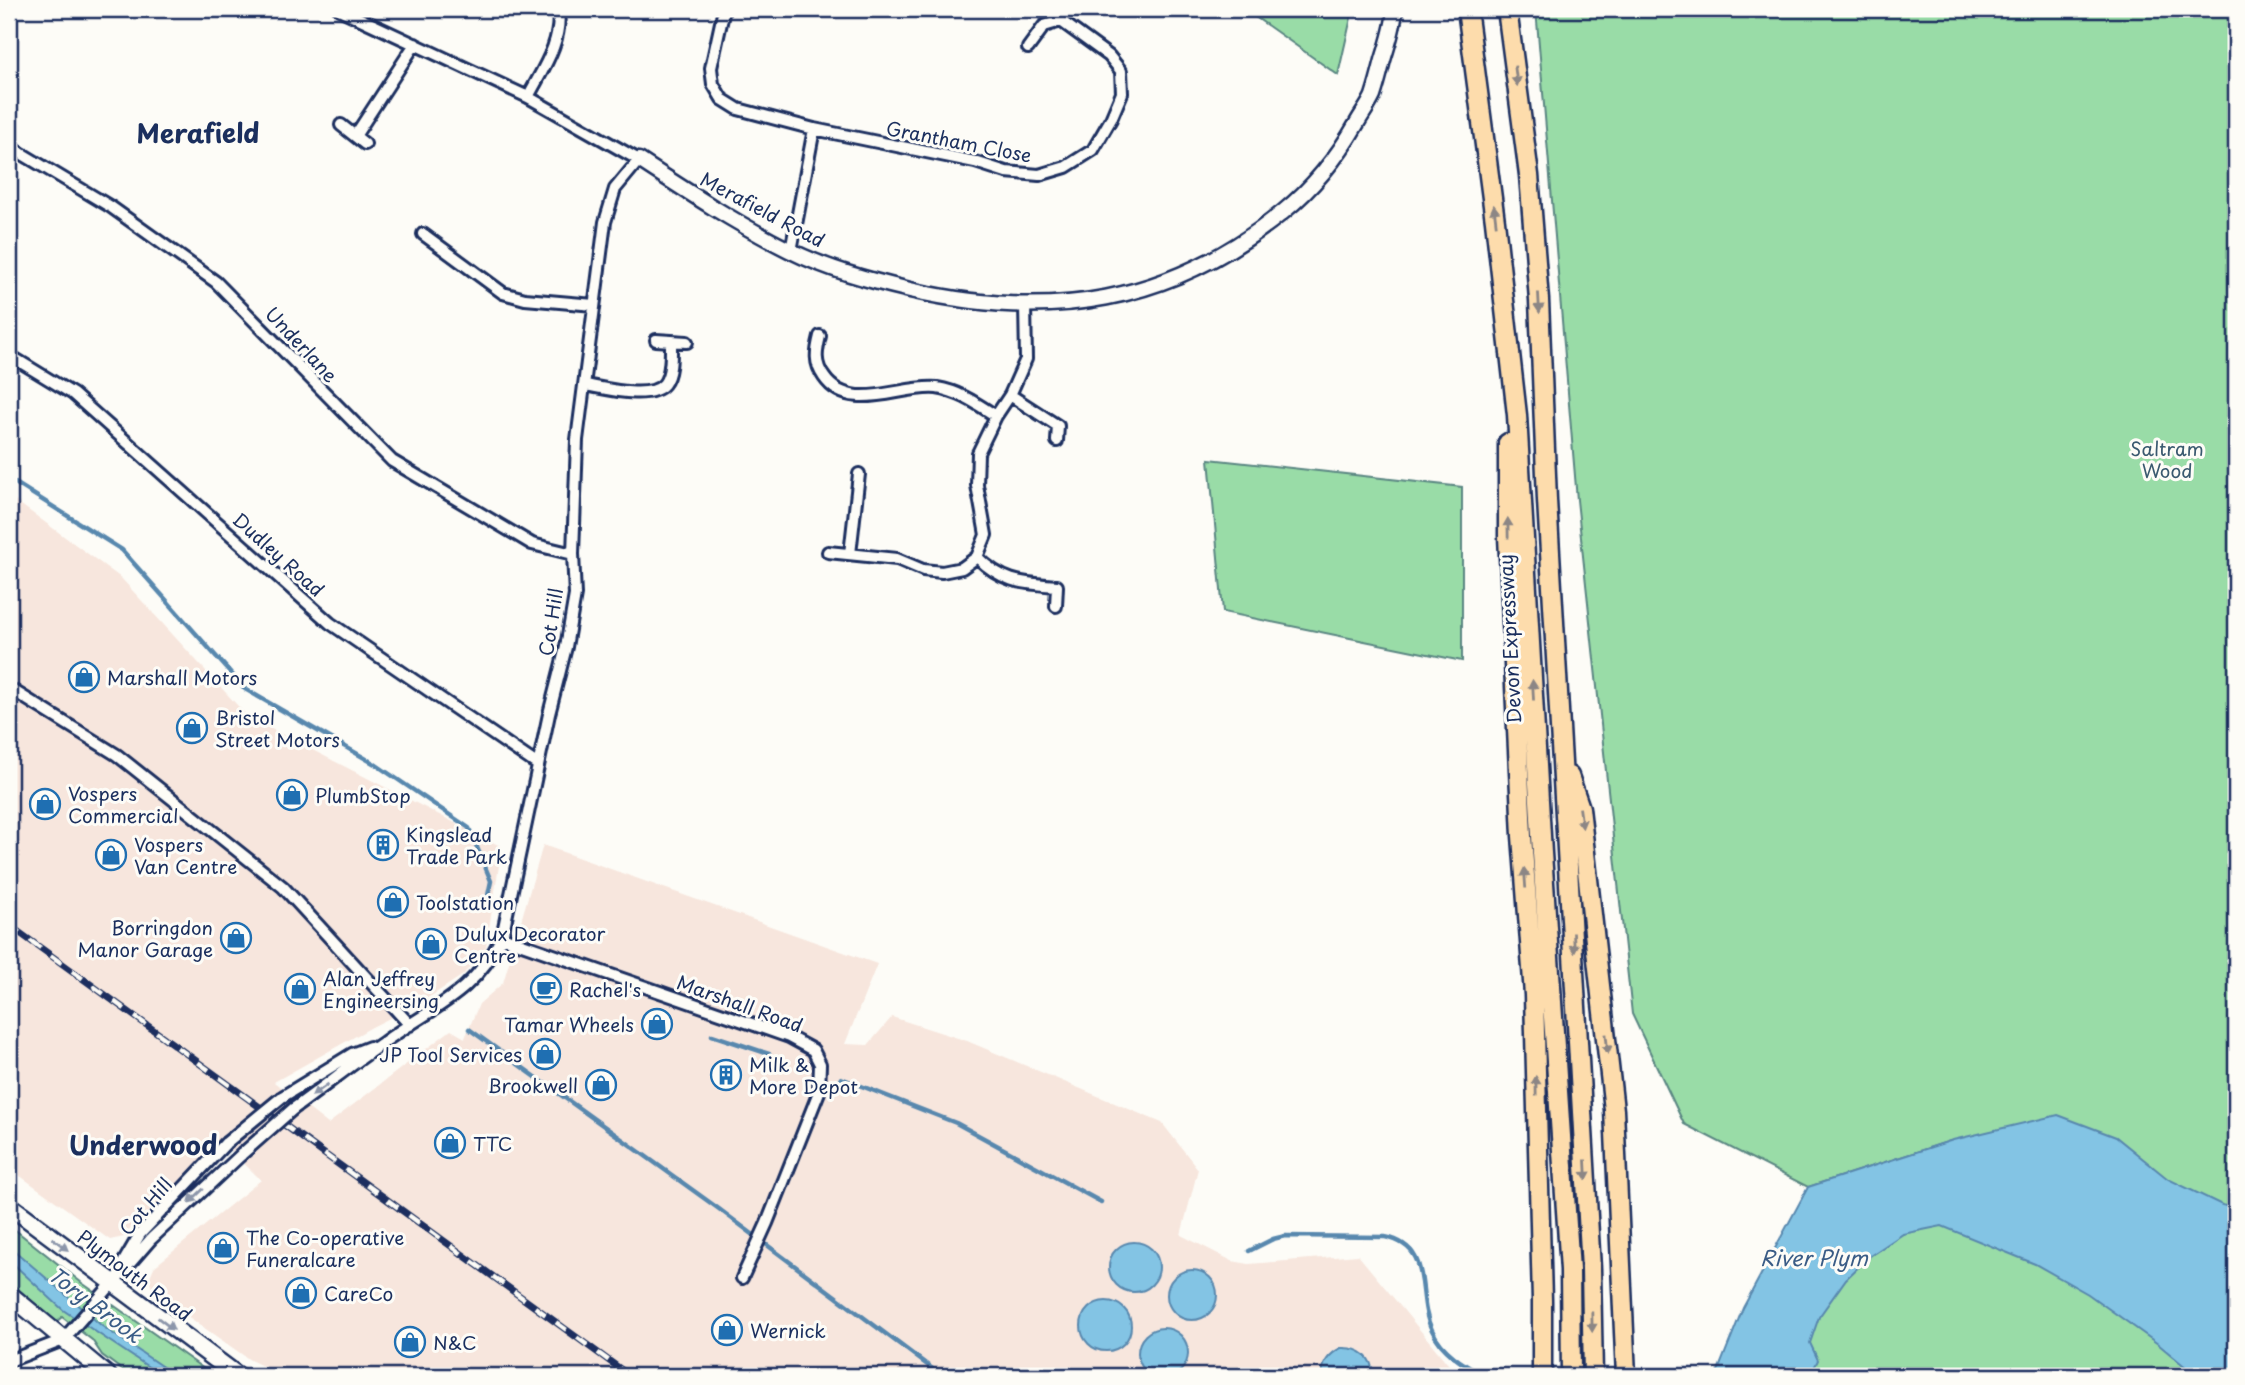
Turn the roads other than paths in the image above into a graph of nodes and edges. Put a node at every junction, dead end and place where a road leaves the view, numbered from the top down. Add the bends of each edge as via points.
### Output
1 (339, 9) edge
2 (558, 9) edge
3 (724, 9) edge
4 (1395, 9) edge
5 (1468, 9) edge
6 (1507, 9) edge
7 (415, 44) junction
8 (1028, 48) dead end
9 (528, 97) junction
10 (341, 125) dead end
11 (814, 129) junction
12 (355, 136) junction
13 (365, 144) dead end
14 (9, 146) edge
15 (639, 160) junction
16 (423, 234) dead end
17 (791, 251) junction
18 (594, 305) junction
19 (1025, 305) junction
20 (1508, 332) junction
21 (820, 335) dead end
22 (656, 340) dead end
23 (671, 342) junction
24 (687, 342) dead end
25 (9, 355) edge
26 (585, 385) junction
27 (1010, 395) junction
28 (996, 416) junction
29 (1057, 441) dead end
30 (859, 474) dead end
31 (828, 552) dead end
32 (573, 554) junction
33 (850, 554) junction
34 (977, 556) junction
35 (1056, 606) dead end
36 (9, 688) edge
37 (1561, 752) junction
38 (538, 765) junction
39 (1542, 853) junction
40 (502, 937) junction
41 (1534, 995) junction
42 (410, 1025) junction
43 (385, 1040) junction
44 (9, 1205) edge
45 (741, 1278) dead end
46 (111, 1284) junction
47 (9, 1294) edge
48 (64, 1340) junction
49 (9, 1361) edge
50 (107, 1376) edge
51 (238, 1376) edge
52 (1542, 1376) edge
53 (1571, 1376) edge
54 (1593, 1376) edge
55 (1626, 1376) edge

1 - 7 street, Merafield Road
2 - 9 street via 554,48
3 - 11 street, Grantham Close via 711,68 722,99 738,109
4 - 19 street, Merafield Road via 1372,97 1338,156 1297,200 1255,235 1177,278 1118,297
20 -> 5 highway, Devon Expressway
6 -> 37 highway via 1529,175 1539,300
7 - 9 street, Merafield Road
7 - 12 street
8 - 11 street, Grantham Close via 1044,26 1061,21 1109,56 1121,71 1122,93 1111,120 1093,150 1066,167 1039,175 1006,172
9 - 15 street, Merafield Road
10 - 12 street
11 - 17 street
12 - 13 street
14 - 32 street, Underlane via 111,207 216,282 392,461 532,544
15 - 17 street, Merafield Road
15 - 18 street, Cot Hill via 611,200
16 - 18 street via 503,293
17 - 19 street, Merafield Road via 862,279 947,298
18 - 26 street, Cot Hill
19 - 27 street via 1026,359
39 -> 20 highway, Devon Expressway via 1517,415
41 -> 20 highway via 1509,549
21 - 28 street via 817,368 829,385 848,395 934,388 959,393
22 - 23 street
23 - 24 street
23 - 26 street via 665,384 653,393
25 - 38 street, Dudley Road via 73,394 330,623
26 - 32 street, Cot Hill via 577,440
27 - 28 street
27 - 29 street via 1058,426
28 - 34 street via 978,453 976,485 986,535
30 - 33 street
31 - 33 street
32 - 38 street, Cot Hill via 575,595
33 - 34 street via 897,559 942,572 962,568
34 - 35 street via 991,572 1006,579 1057,586
36 - 42 street via 117,755 283,887
37 -> 54 highway
37 -> 55 highway via 1580,808 1614,1110
38 - 40 street, Cot Hill
39 - 41 highway
39 - 53 highway, Devon Expressway via 1570,1270
40 - 42 street, Cot Hill via 471,984
40 - 45 street, Marshall Road via 789,1037 813,1050 820,1065 819,1092
52 -> 41 highway
42 - 43 street, Cot Hill
43 -> 46 street, Cot Hill, bridge via 242,1154 151,1239
43 - 46 street, Cot Hill, bridge via 352,1054 282,1097 226,1143 140,1234
44 -> 46 main road, Plymouth Road
46 - 48 street, Cot Hill
46 -> 51 main road, Plymouth Road
47 - 48 main road
48 - 49 street
48 - 50 main road

